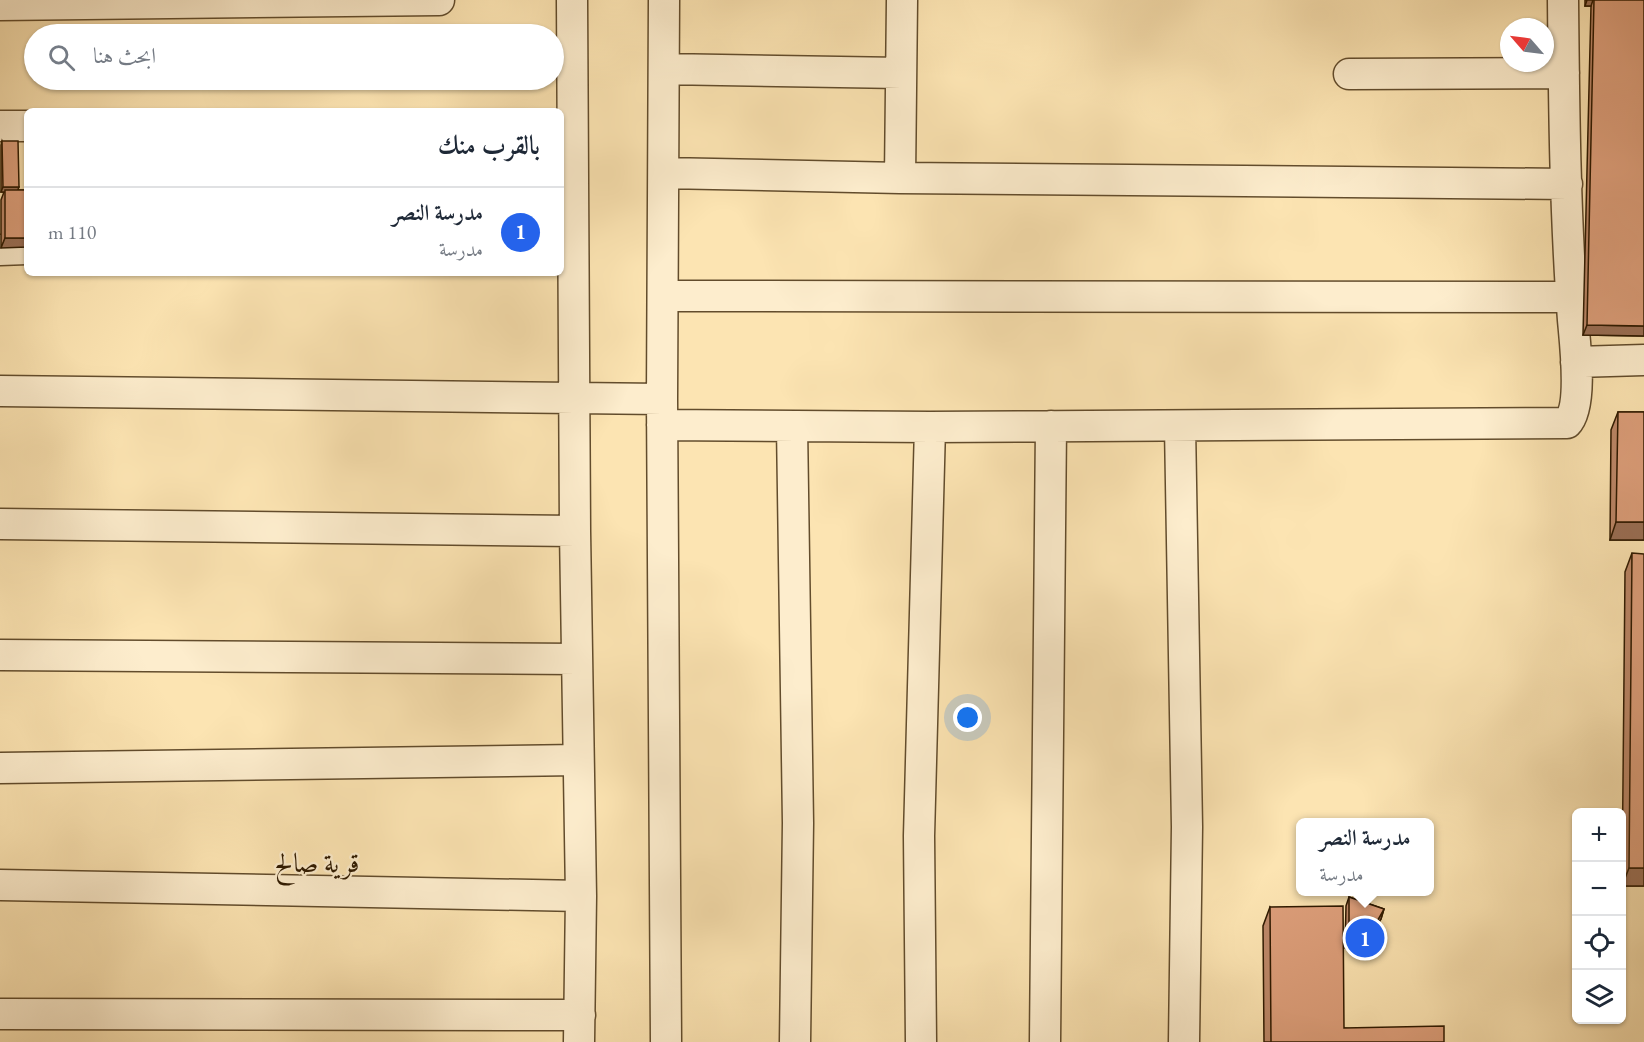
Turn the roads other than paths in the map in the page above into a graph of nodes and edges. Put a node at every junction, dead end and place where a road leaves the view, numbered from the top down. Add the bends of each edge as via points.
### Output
1 (439, 0) edge
2 (572, 0) edge
3 (664, 0) edge
4 (902, 0) edge
5 (1563, 0) edge
6 (0, 5) edge
7 (664, 69) junction
8 (902, 73) junction
9 (1564, 73) junction
10 (1349, 74) dead end
11 (567, 122) edge
12 (0, 126) edge
13 (24, 126) edge
14 (664, 173) junction
15 (900, 178) junction
16 (1567, 184) junction
17 (568, 248) edge
18 (0, 249) edge
19 (24, 249) edge
20 (664, 296) junction
21 (1571, 297) junction
22 (1644, 360) edge
23 (1576, 363) junction
24 (0, 391) edge
25 (574, 397) junction
26 (662, 412) junction
27 (792, 426) junction
28 (1052, 426) junction
29 (1180, 426) junction
30 (930, 427) junction
31 (0, 524) edge
32 (575, 531) junction
33 (0, 655) edge
34 (577, 659) junction
35 (578, 760) junction
36 (0, 768) edge
37 (0, 885) edge
38 (581, 896) junction
39 (0, 1014) edge
40 (579, 1029) edge
41 (666, 1042) edge
42 (795, 1042) edge
43 (921, 1042) edge
44 (1045, 1042) edge
45 (1184, 1042) edge

1 - 6 street
2 - 11 street
3 - 7 street
4 - 8 street
5 - 9 street
7 - 8 street
7 - 14 street
8 - 15 street
9 - 10 street
9 - 16 street
11 - 17 street
12 - 13 street
14 - 15 street
14 - 20 street
15 - 16 street
16 - 21 street
17 - 25 street
18 - 19 street
20 - 21 street
20 - 26 street
21 - 23 street
22 - 23 street
23 - 29 street via 1574,411 1567,423
24 - 25 street
25 - 26 street
25 - 32 street
26 - 27 street
26 - 41 street
27 - 30 street
27 - 42 street via 798,823
28 - 29 street
28 - 30 street
28 - 44 street
29 - 45 street via 1187,804
30 - 43 street via 919,836
31 - 32 street
32 - 34 street
33 - 34 street
34 - 35 street
35 - 36 street
35 - 38 street
37 - 38 street
38 - 40 street
39 - 40 street

